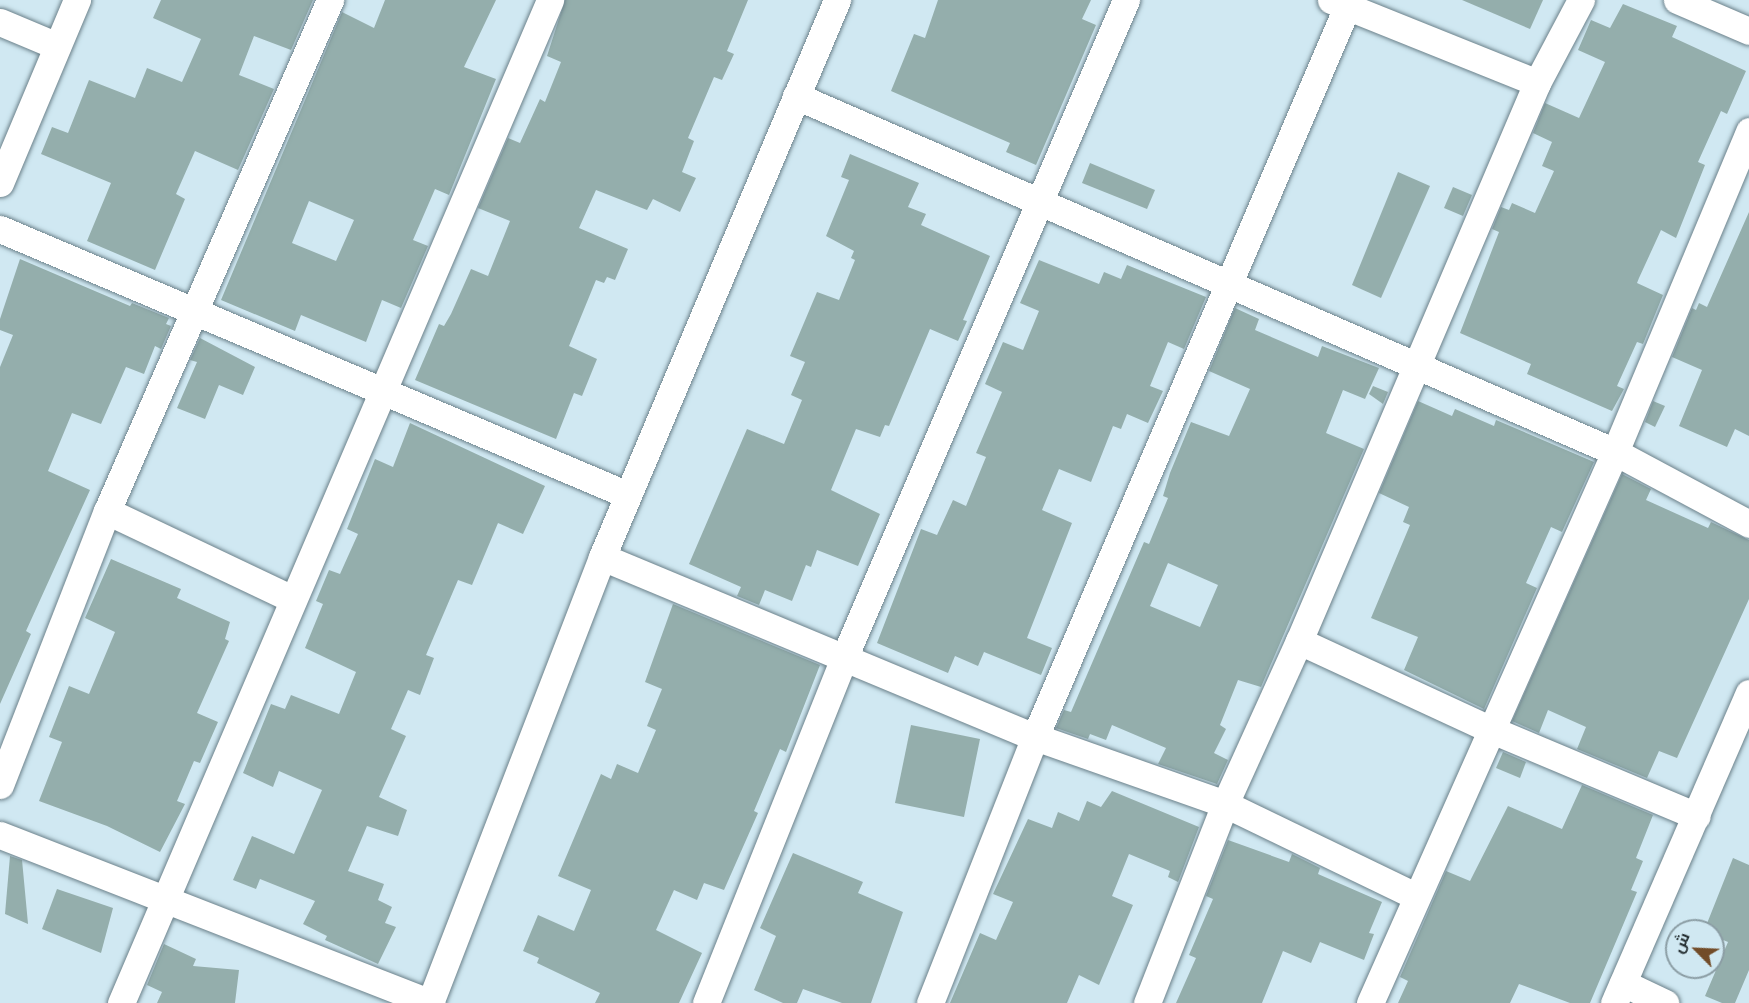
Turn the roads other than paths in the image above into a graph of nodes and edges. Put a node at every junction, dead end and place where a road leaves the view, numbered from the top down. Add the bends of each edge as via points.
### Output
1 (77, 0) edge
2 (330, 0) edge
3 (550, 0) edge
4 (837, 0) edge
5 (1126, 0) edge
6 (1581, 0) edge
7 (1677, 0) edge
8 (1343, 2) edge
9 (0, 22) edge
10 (1749, 31) edge
11 (57, 46) junction
12 (1537, 83) junction
13 (796, 96) junction
14 (1749, 131) edge
15 (0, 183) edge
16 (1041, 202) junction
17 (0, 229) edge
18 (1228, 284) junction
19 (192, 310) junction
20 (1416, 365) junction
21 (382, 391) junction
22 (1615, 452) junction
23 (628, 495) junction
24 (106, 512) junction
25 (1749, 524) edge
26 (602, 557) junction
27 (292, 599) junction
28 (1299, 641) junction
29 (844, 658) junction
30 (1749, 693) edge
31 (1492, 730) junction
32 (1035, 737) junction
33 (0, 785) edge
34 (1225, 804) junction
35 (1696, 816) junction
36 (0, 835) edge
37 (1415, 896) junction
38 (162, 900) junction
39 (1619, 993) edge
40 (121, 1003) edge
41 (431, 1003) edge
42 (706, 1003) edge
43 (930, 1003) edge
44 (1147, 1003) edge
45 (1370, 1003) edge
46 (1665, 1003) edge

1 - 11 street
2 - 19 street
3 - 21 street
4 - 13 street
5 - 16 street
6 - 12 street
7 - 10 street
8 - 12 street
8 - 18 street
9 - 11 street
11 - 15 street
12 - 20 street
13 - 16 street
13 - 23 street
14 - 22 street
16 - 18 street
16 - 29 street
17 - 19 street
18 - 20 street
18 - 32 street
19 - 21 street
19 - 24 street
20 - 22 street
20 - 28 street
21 - 23 street
21 - 27 street
22 - 25 street
22 - 31 street
23 - 26 street
24 - 27 street
24 - 33 street
26 - 29 street
26 - 41 street
27 - 38 street
28 - 31 street
28 - 34 street
29 - 32 street
29 - 42 street
30 - 35 street
31 - 35 street
31 - 37 street
32 - 34 street
32 - 43 street
34 - 37 street
34 - 44 street
35 - 39 street
36 - 38 street
37 - 45 street
38 - 40 street
38 - 41 street
39 - 46 street

